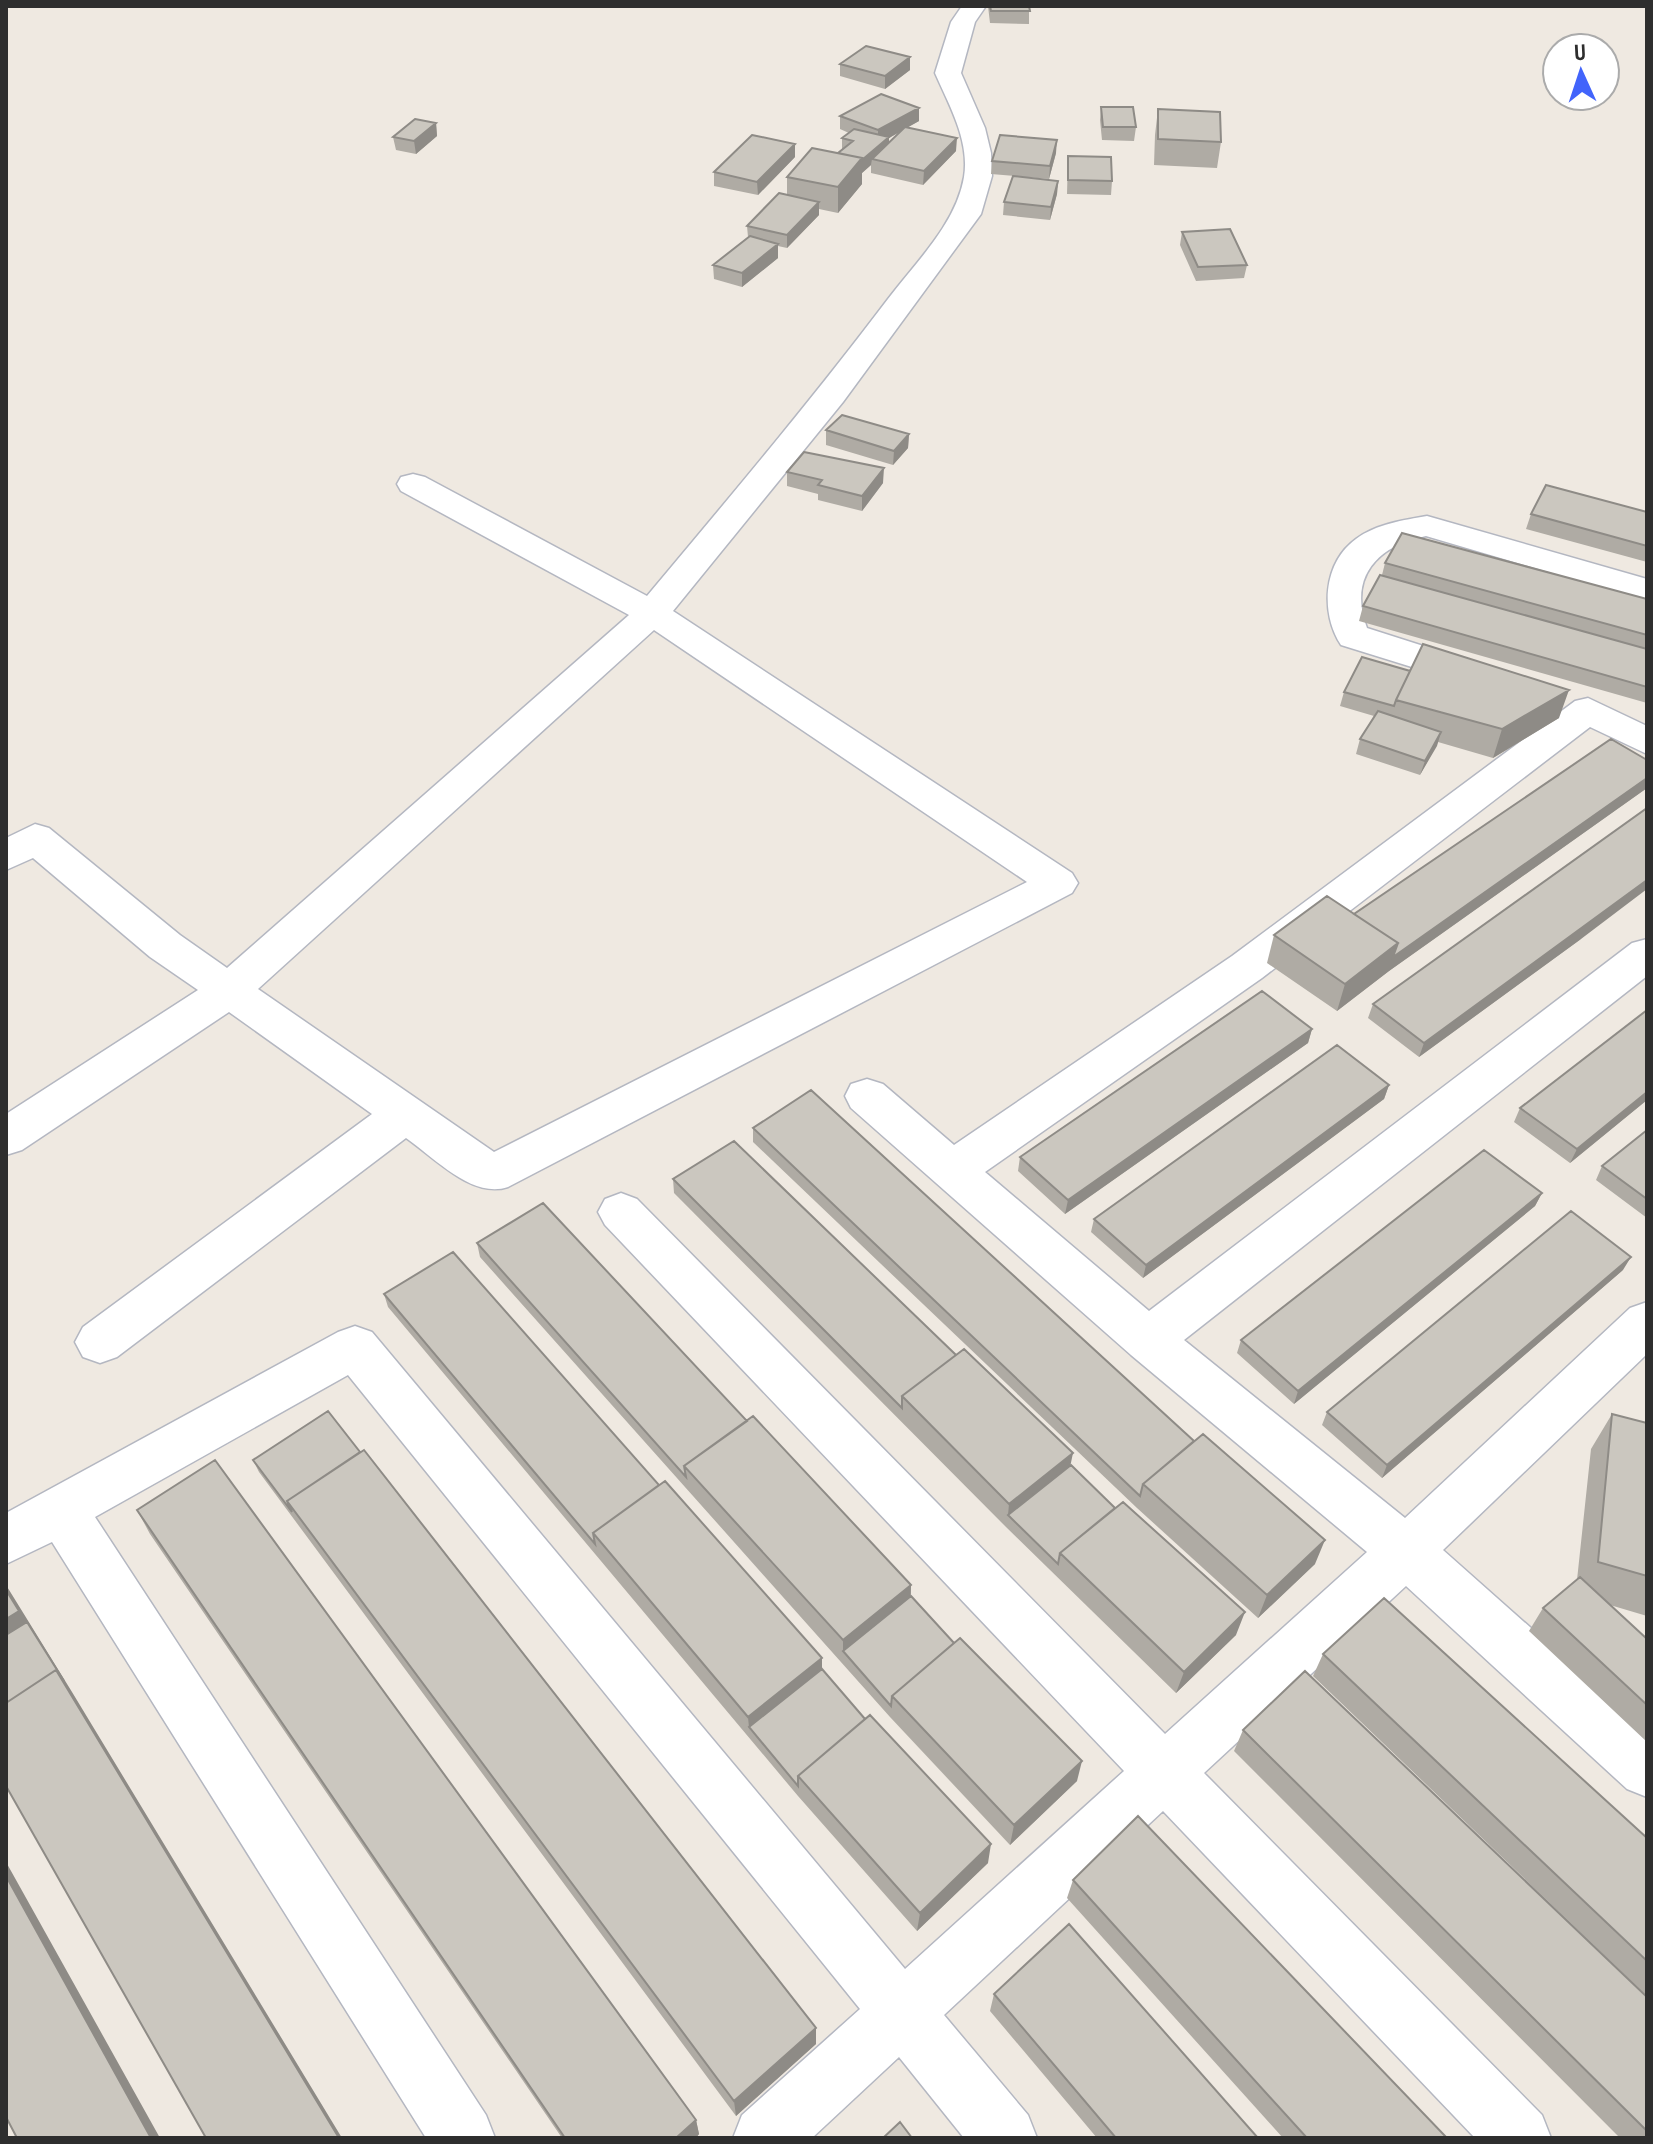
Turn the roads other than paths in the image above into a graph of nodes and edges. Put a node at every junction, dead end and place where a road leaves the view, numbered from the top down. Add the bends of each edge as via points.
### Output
1 (974, 6) edge
2 (413, 484) dead end
3 (1647, 590) edge
4 (652, 613) junction
5 (1500, 683) edge
6 (1544, 696) edge
7 (1588, 710) junction
8 (1647, 728) edge
9 (1647, 742) edge
10 (6, 856) edge
11 (1647, 954) edge
12 (229, 991) junction
13 (867, 1096) dead end
14 (405, 1114) junction
15 (6, 1137) edge
16 (953, 1170) junction
17 (621, 1212) dead end
18 (1647, 1323) edge
19 (1148, 1340) junction
20 (100, 1342) dead end
21 (61, 1510) junction
22 (6, 1540) edge
23 (1406, 1551) junction
24 (1647, 1769) edge
25 (1163, 1770) junction
26 (899, 2013) junction
27 (463, 2138) edge
28 (765, 2138) edge
29 (1005, 2138) edge
30 (1519, 2138) edge

1 - 4 street via 963,22 948,73 978,153 978,176 967,214 832,395
2 - 4 street
3 - 5 street via 1427,526 1392,533 1364,548 1342,604 1354,637
4 - 12 street
4 - 14 street via 1058,883 492,1174
6 - 7 street
7 - 8 street
7 - 9 street
7 - 16 street via 1247,967
10 - 12 street via 35,838 165,946
11 - 19 street
12 - 14 street
12 - 15 street
13 - 16 street
14 - 20 street
16 - 19 street
17 - 25 street
18 - 23 street
19 - 23 street
21 - 22 street
21 - 26 street via 355,1347
21 - 27 street
23 - 24 street
23 - 25 street
25 - 26 street
25 - 30 street
26 - 28 street
26 - 29 street

